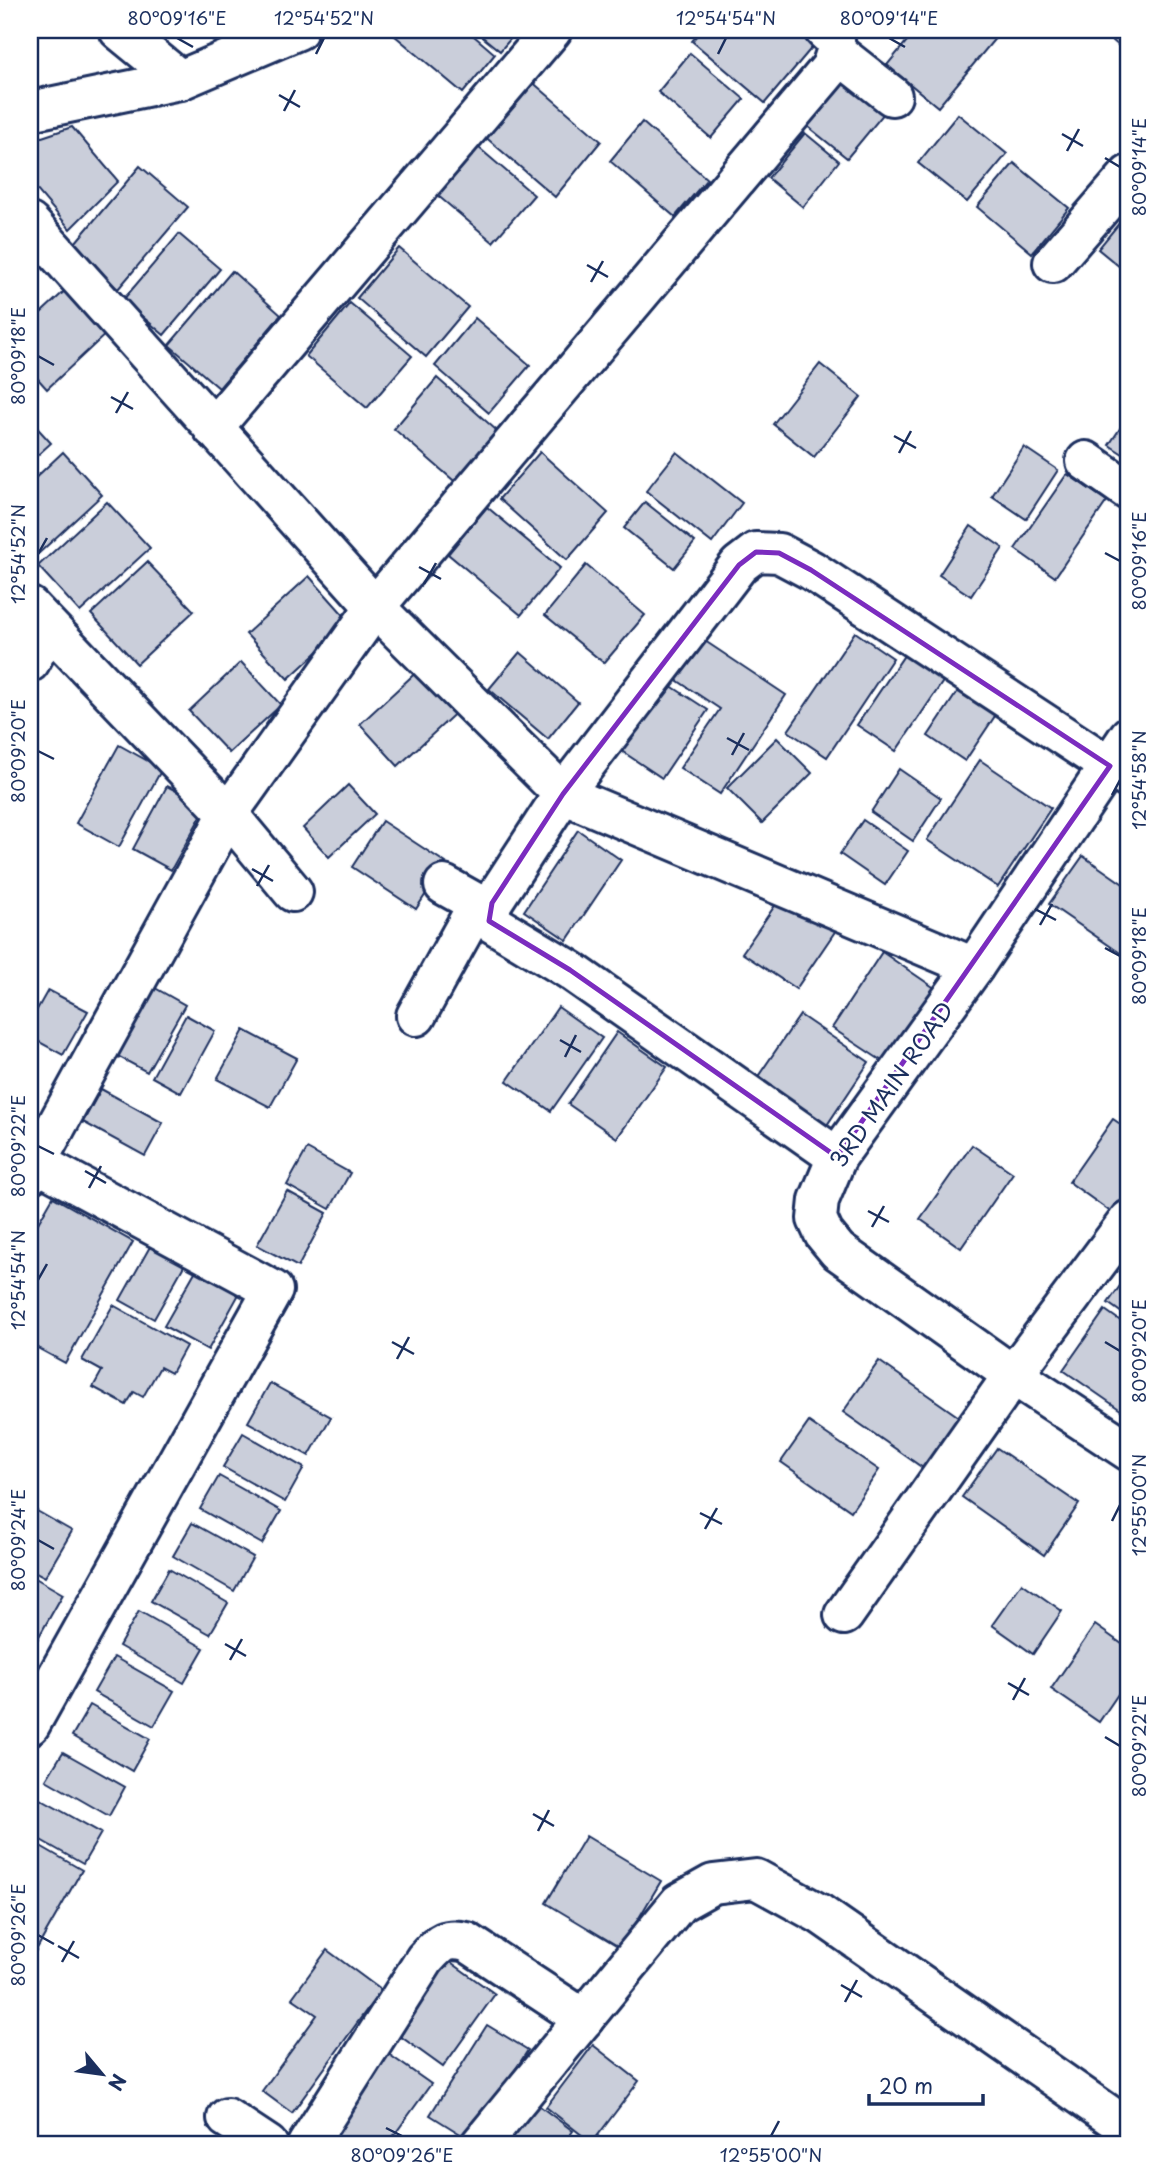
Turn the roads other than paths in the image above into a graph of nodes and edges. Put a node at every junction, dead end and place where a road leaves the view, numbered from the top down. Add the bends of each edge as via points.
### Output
1 (119, 30) edge
2 (298, 30) edge
3 (552, 30) edge
4 (830, 41) edge
5 (180, 80) junction
6 (892, 96) dead end
7 (30, 111) edge
8 (1129, 175) edge
9 (30, 223) edge
10 (1053, 264) dead end
11 (213, 428) junction
12 (1086, 461) dead end
13 (1129, 491) edge
14 (375, 607) junction
15 (39, 618) edge
16 (30, 662) edge
17 (1123, 760) edge
18 (563, 794) junction
19 (228, 814) junction
20 (444, 885) dead end
21 (293, 892) dead end
22 (485, 904) junction
23 (974, 967) junction
24 (416, 1016) dead end
25 (837, 1157) junction
26 (32, 1165) edge
27 (1129, 1220) edge
28 (1013, 1375) junction
29 (1129, 1451) edge
30 (844, 1615) dead end
31 (30, 1725) edge
32 (584, 2019) junction
33 (227, 2118) dead end
34 (1129, 2129) edge
35 (268, 2145) edge
36 (307, 2145) edge
37 (480, 2145) edge

1 - 5 street
2 - 5 street
3 - 11 street
4 - 6 street
4 - 14 street via 831,67
5 - 7 street
8 - 10 street
9 - 11 street
11 - 14 street
12 - 13 street
14 - 18 street
14 - 19 street
15 - 16 street
15 - 19 street
17 - 18 street via 811,570 779,553 756,552 740,565
17 - 23 street, 3RD MAIN ROAD
18 - 22 street
18 - 23 street
19 - 21 street
19 - 26 street
20 - 22 street
22 - 24 street
22 - 25 street via 489,921 570,970
23 - 25 street, 3RD MAIN ROAD
25 - 28 street, 3RD MAIN ROAD via 818,1200 817,1219 824,1234 838,1251
26 - 31 street via 273,1290
27 - 28 street
28 - 29 street, 3RD MAIN ROAD
28 - 30 street
32 - 34 street via 679,1903 713,1884 756,1879 820,1914
32 - 36 street via 467,1942 442,1942 425,1959
32 - 37 street
33 - 35 street

